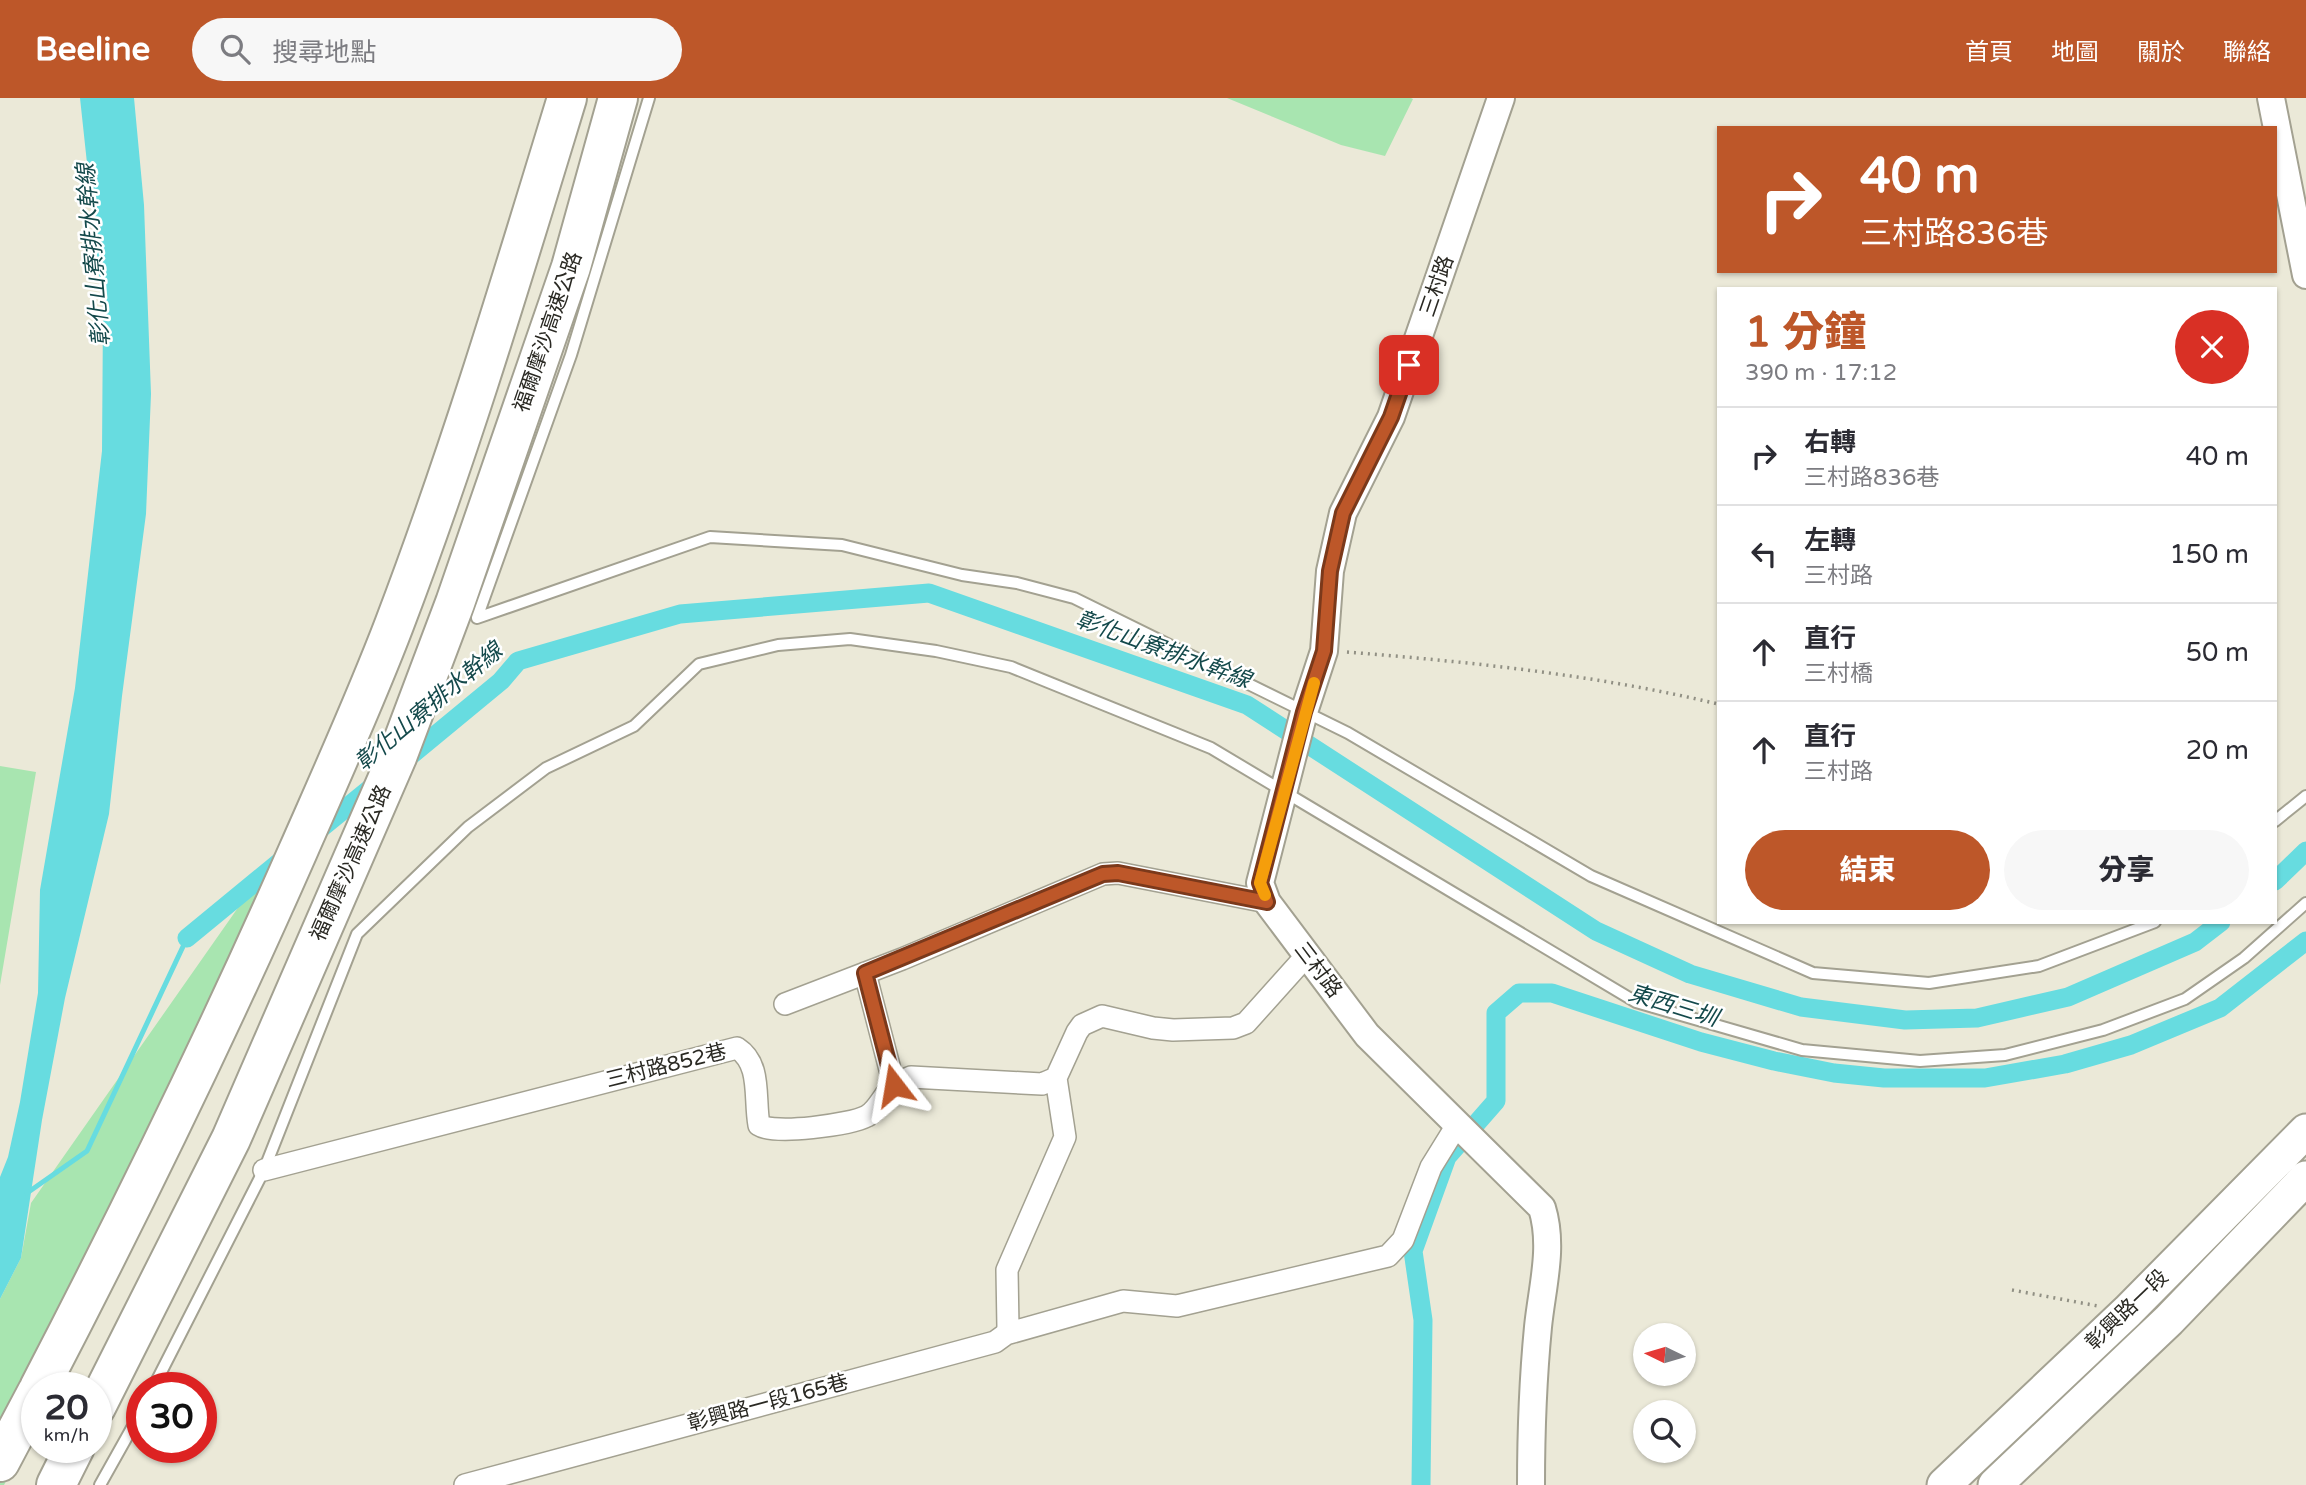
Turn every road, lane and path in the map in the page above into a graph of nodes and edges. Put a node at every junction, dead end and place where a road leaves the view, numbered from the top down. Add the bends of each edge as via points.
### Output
1 (567, 98) edge
2 (618, 98) edge
3 (649, 98) edge
4 (1501, 98) edge
5 (2271, 98) edge
6 (2277, 126) edge
7 (2277, 128) edge
8 (2306, 275) edge
9 (1324, 651) junction
10 (1717, 704) edge
11 (1304, 712) junction
12 (1287, 785) junction
13 (2306, 796) edge
14 (2277, 819) edge
15 (1267, 902) junction
16 (2306, 902) edge
17 (2150, 924) edge
18 (1307, 956) junction
19 (865, 973) junction
20 (785, 1004) dead end
21 (1056, 1078) junction
22 (894, 1085) junction
23 (1460, 1127) junction
24 (2306, 1131) edge
25 (264, 1170) junction
26 (2306, 1178) edge
27 (2012, 1290) dead end
28 (2128, 1311) junction
29 (1006, 1334) junction
30 (47, 1372) edge
31 (161, 1372) edge
32 (112, 1375) edge
33 (21, 1422) edge
34 (126, 1439) edge
35 (0, 1462) edge
36 (67, 1463) edge
37 (56, 1485) edge
38 (100, 1485) edge
39 (465, 1485) edge
40 (1531, 1485) edge
41 (1944, 1485) edge
42 (1995, 1485) edge

1 - 30 highway via 498,328 394,627 261,934 128,1218
2 - 32 highway, 福爾摩沙高速公路 via 571,267 397,757 231,1139
3 - 11 lane via 571,355 477,618 710,537 842,545 1073,598
4 - 9 street, 三村路 via 1391,417 1343,513 1330,571
5 - 6 street
7 - 8 street
9 - 10 path via 1470,662
9 - 11 street, 三村路
11 - 12 street, 三村路
11 - 17 lane via 1348,733 1591,876 1813,973 1929,983 2039,966
12 - 15 street via 1260,883
12 - 16 lane via 1636,1002 1802,1050 1920,1062 2005,1055 2103,1030 2185,999 2244,958
12 - 25 lane via 1211,748 999,664 936,651 850,639 778,645 699,664 634,726 546,768 468,827 357,934
13 - 14 lane
15 - 18 street, 三村路
15 - 19 street via 1118,873 1103,874
18 - 21 street via 1246,1023 1233,1028 1173,1030 1102,1016 1092,1019 1077,1032
18 - 23 street, 三村路 via 1367,1035
19 - 20 street
19 - 22 street
21 - 22 street via 1042,1084 911,1077
21 - 29 street via 1065,1137 1007,1270
22 - 25 street, 三村路852巷 via 870,1115 858,1120 766,1129 759,1125 749,1056 737,1048
23 - 29 street, 彰興路一段165巷 via 1431,1167 1403,1240 1388,1256 1177,1306 1124,1301
23 - 40 street, 三村路 via 1542,1208 1548,1226
24 - 28 main road, 彰興路一段
25 - 31 lane
26 - 42 main road, 彰興路一段 via 2169,1320
27 - 28 path
28 - 41 main road, 彰興路一段
29 - 39 street, 彰興路一段165巷 via 995,1342
33 - 35 highway
34 - 38 lane
36 - 37 highway

